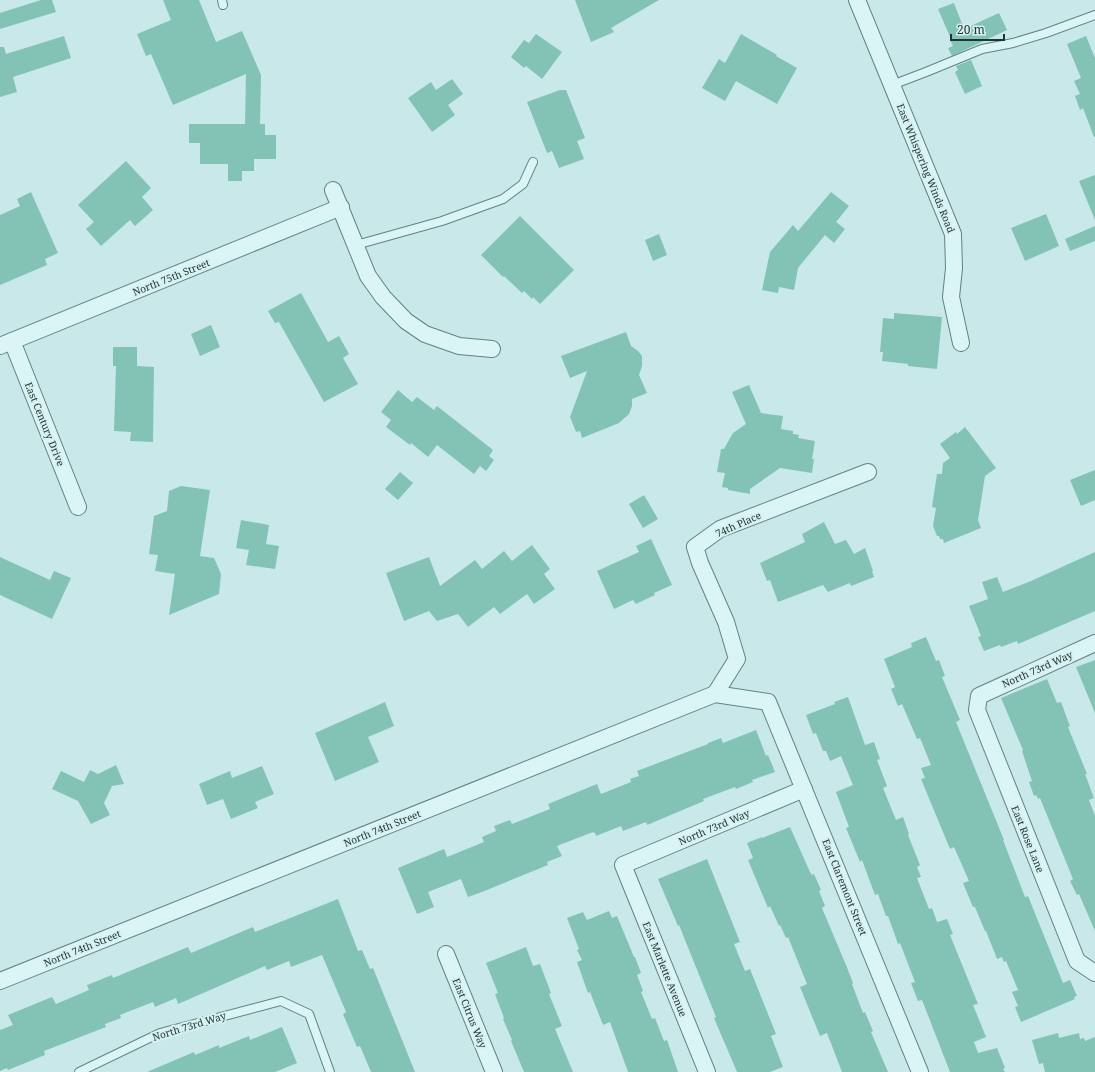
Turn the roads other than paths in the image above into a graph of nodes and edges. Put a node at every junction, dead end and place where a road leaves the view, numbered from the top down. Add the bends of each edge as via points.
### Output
1 (857, 0) edge
2 (1095, 15) edge
3 (892, 85) junction
4 (533, 162) dead end
5 (333, 190) dead end
6 (341, 208) junction
7 (356, 246) junction
8 (961, 343) dead end
9 (6, 344) edge
10 (492, 349) dead end
11 (868, 472) dead end
12 (78, 507) dead end
13 (1095, 643) edge
14 (715, 694) junction
15 (979, 696) joint
16 (804, 789) junction
17 (623, 865) joint
18 (446, 954) dead end
19 (1095, 973) edge
20 (0, 981) edge
21 (79, 1072) edge
22 (330, 1072) edge
23 (494, 1072) edge
24 (707, 1072) edge
25 (920, 1072) edge

1 - 3 street, East Whispering Winds Road
2 - 3 lane via 1033,37 982,49
3 - 8 street, East Whispering Winds Road via 953,234 954,268 951,297
4 - 7 lane via 522,184 503,199 442,221
5 - 6 street
6 - 7 street
6 - 9 street, North 75th Street
7 - 10 street via 368,276 383,297 406,321 425,334 459,346
9 - 12 street, East Century Drive
11 - 14 street, 74th Place via 720,530 695,547 726,622 738,659
13 - 15 street, North 73rd Way
14 - 16 street, East Claremont Street via 768,702
14 - 20 street, North 74th Street
15 - 19 street, East Rose Lane via 977,710 1077,961
16 - 17 street, North 73rd Way
16 - 25 street, East Claremont Street
17 - 24 street, East Marlette Avenue
18 - 23 street, East Citrus Way
21 - 22 lane, North 73rd Way via 160,1033 281,1001 309,1014

